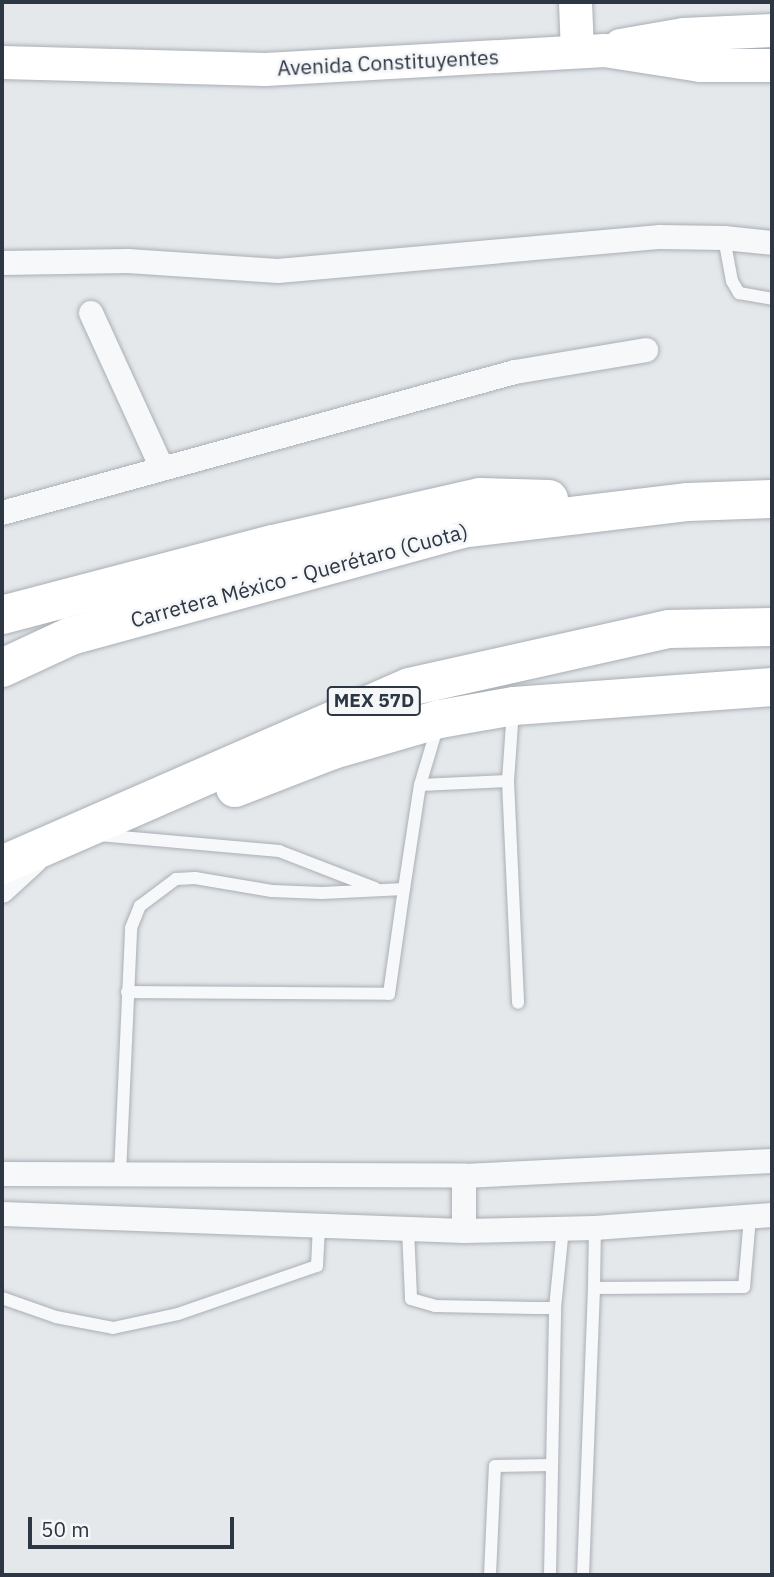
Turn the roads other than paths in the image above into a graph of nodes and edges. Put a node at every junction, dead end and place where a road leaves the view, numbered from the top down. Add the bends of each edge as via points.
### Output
1 (575, 2) edge
2 (772, 30) edge
3 (591, 51) junction
4 (2, 62) edge
5 (772, 65) edge
6 (724, 238) junction
7 (772, 243) edge
8 (2, 262) edge
9 (772, 299) edge
10 (91, 313) dead end
11 (646, 350) dead end
12 (162, 468) junction
13 (772, 499) edge
14 (688, 502) junction
15 (2, 513) edge
16 (2, 615) edge
17 (772, 627) edge
18 (2, 668) edge
19 (772, 687) edge
20 (513, 706) junction
21 (440, 719) junction
22 (508, 781) junction
23 (420, 785) junction
24 (79, 831) junction
25 (2, 865) edge
26 (404, 889) junction
27 (381, 890) junction
28 (2, 891) edge
29 (127, 992) junction
30 (518, 1003) dead end
31 (772, 1161) edge
32 (2, 1174) edge
33 (120, 1174) junction
34 (464, 1176) junction
35 (2, 1214) edge
36 (761, 1216) edge
37 (320, 1226) junction
38 (564, 1228) junction
39 (595, 1228) junction
40 (408, 1229) junction
41 (464, 1231) junction
42 (594, 1288) junction
43 (2, 1298) edge
44 (555, 1308) junction
45 (552, 1465) junction
46 (490, 1575) edge
47 (550, 1575) edge
48 (583, 1575) edge

1 - 3 street
2 - 3 street via 682,34
3 - 4 street, Avenida Constituyentes via 264,69
3 - 5 street, Avenida Constituyentes via 699,65
6 - 7 street
6 - 8 street via 660,237 278,271 128,261
6 - 9 lane via 738,293
10 - 12 street
11 - 12 street via 515,372
12 - 15 street
13 - 14 highway, Carretera México - Querétaro (Cuota)
14 - 16 highway via 480,497 273,544
14 - 18 highway, Carretera México - Querétaro (Cuota) via 461,529 71,636
17 - 24 highway, MEX 57D via 669,629 409,687
19 - 20 highway
20 - 21 highway
20 - 22 lane
21 - 23 lane
21 - 24 highway via 333,750 210,797
22 - 23 lane
22 - 30 lane
23 - 26 lane
24 - 25 highway, MEX 57D
24 - 27 lane via 279,850
24 - 28 street
26 - 27 lane
26 - 29 lane via 389,993
27 - 29 lane via 284,892 176,879 140,906 134,917
29 - 33 lane
31 - 34 street
32 - 33 street
33 - 34 street
34 - 41 street
35 - 37 street
36 - 39 street
36 - 42 lane via 744,1287
37 - 40 street
37 - 43 lane via 317,1266 165,1317 113,1328 56,1317
38 - 39 street
38 - 41 street
38 - 44 lane
39 - 42 lane
40 - 41 street
40 - 44 lane via 411,1300 435,1306
42 - 48 lane
44 - 45 lane
45 - 46 lane via 495,1466
45 - 47 lane

